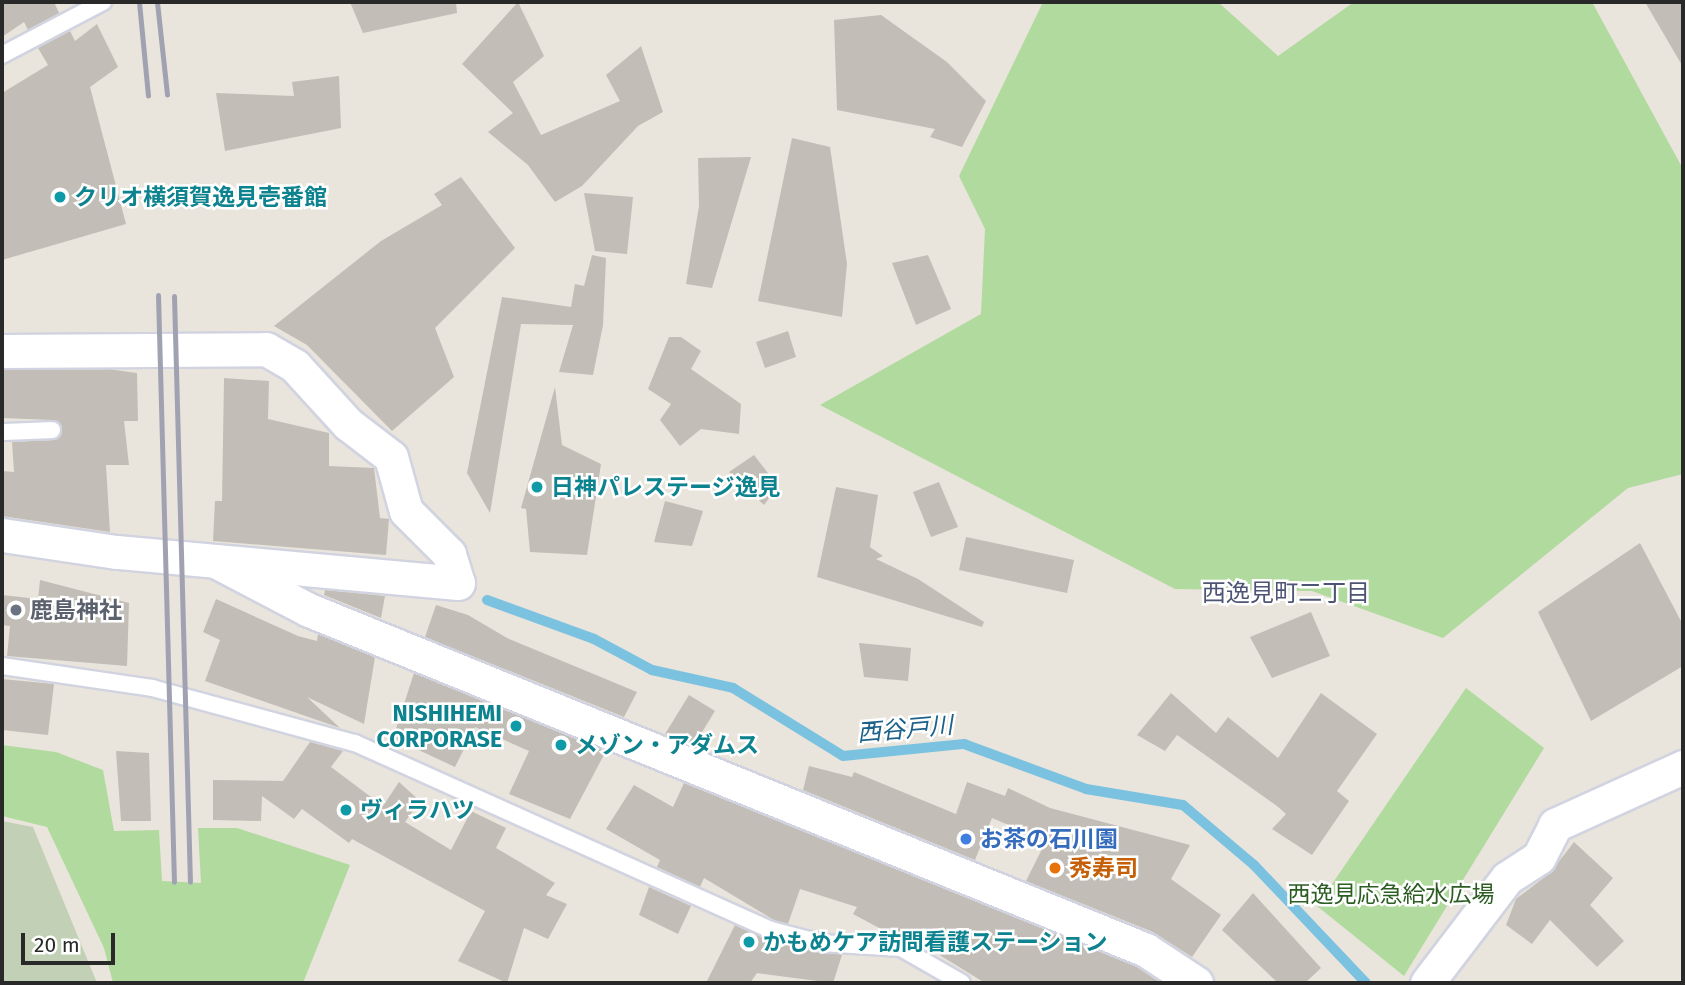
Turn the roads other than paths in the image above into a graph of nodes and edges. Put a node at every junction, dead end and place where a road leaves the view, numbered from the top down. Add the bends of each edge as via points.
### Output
1 (103, 2) edge
2 (2, 55) edge
3 (2, 351) edge
4 (52, 430) dead end
5 (2, 432) edge
6 (2, 535) edge
7 (217, 562) junction
8 (2, 666) edge
9 (1683, 766) edge
10 (962, 983) edge
11 (1196, 983) edge
12 (1427, 983) edge

1 - 2 lane
3 - 7 street via 266,349 295,366 348,424 391,457 406,511 449,554 458,583
4 - 5 lane
6 - 7 street
7 - 11 street via 309,610 1146,950
8 - 10 lane via 152,688 355,743 771,930 821,943 901,948
9 - 12 street via 1555,825 1539,858 1507,878

